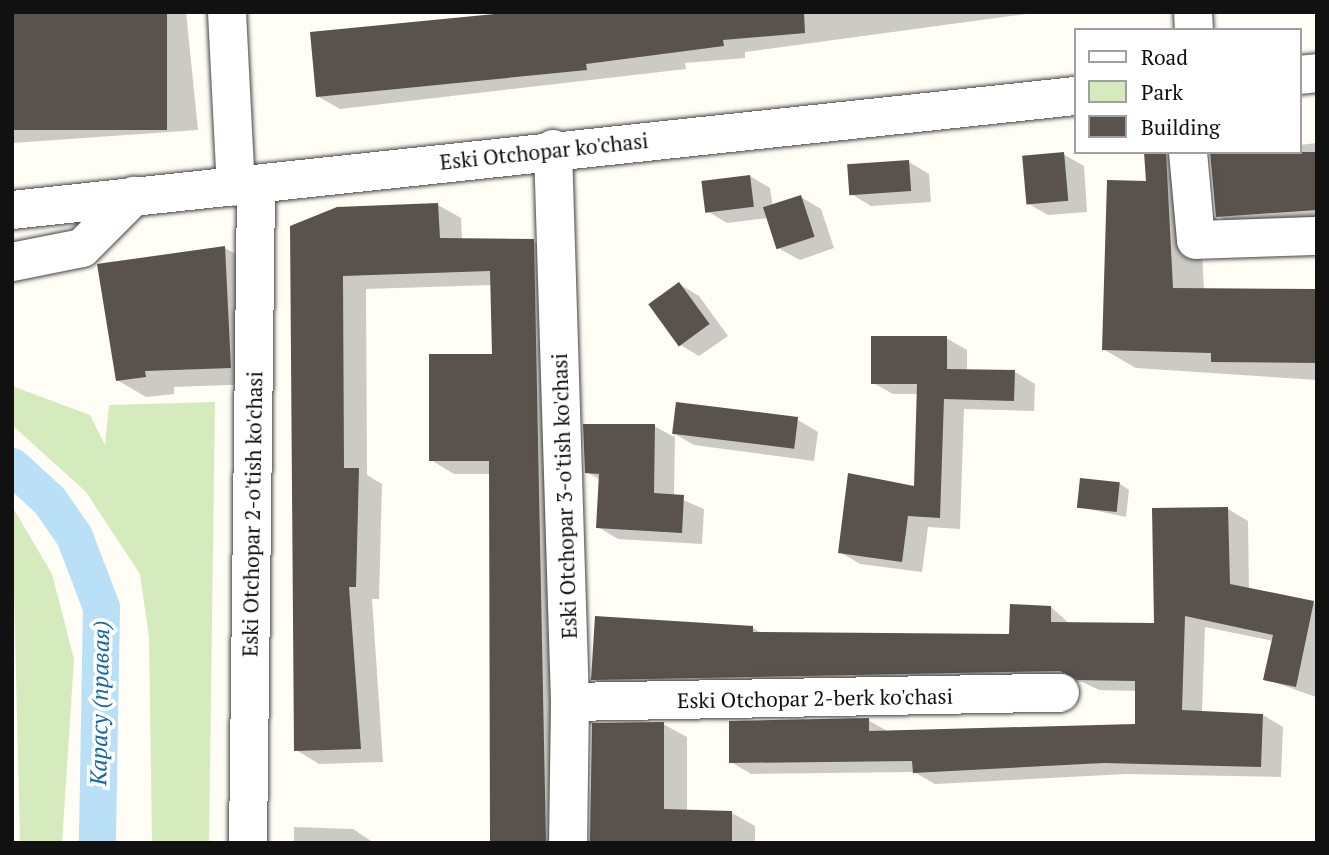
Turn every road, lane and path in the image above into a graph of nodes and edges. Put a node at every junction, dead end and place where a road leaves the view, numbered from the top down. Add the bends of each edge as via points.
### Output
1 (227, 12) edge
2 (1074, 96) edge
3 (553, 149) junction
4 (1188, 154) edge
5 (246, 186) junction
6 (134, 196) junction
7 (12, 209) edge
8 (1317, 236) edge
9 (12, 262) edge
10 (1060, 693) dead end
11 (570, 702) junction
12 (248, 843) edge
13 (568, 843) edge

1 - 5 street, Eski Otchopar 2-o'tish ko'chasi
2 - 3 street, Eski Otchopar ko'chasi
3 - 5 street, Eski Otchopar ko'chasi
3 - 11 street, Eski Otchopar 3-o'tish ko'chasi
4 - 8 street via 1196,240
5 - 6 street, Eski Otchopar ko'chasi
5 - 12 street, Eski Otchopar 2-o'tish ko'chasi
6 - 7 street, Eski Otchopar ko'chasi
6 - 9 street via 82,248
10 - 11 street, Eski Otchopar 2-berk ko'chasi
11 - 13 street, Eski Otchopar 3-o'tish ko'chasi

